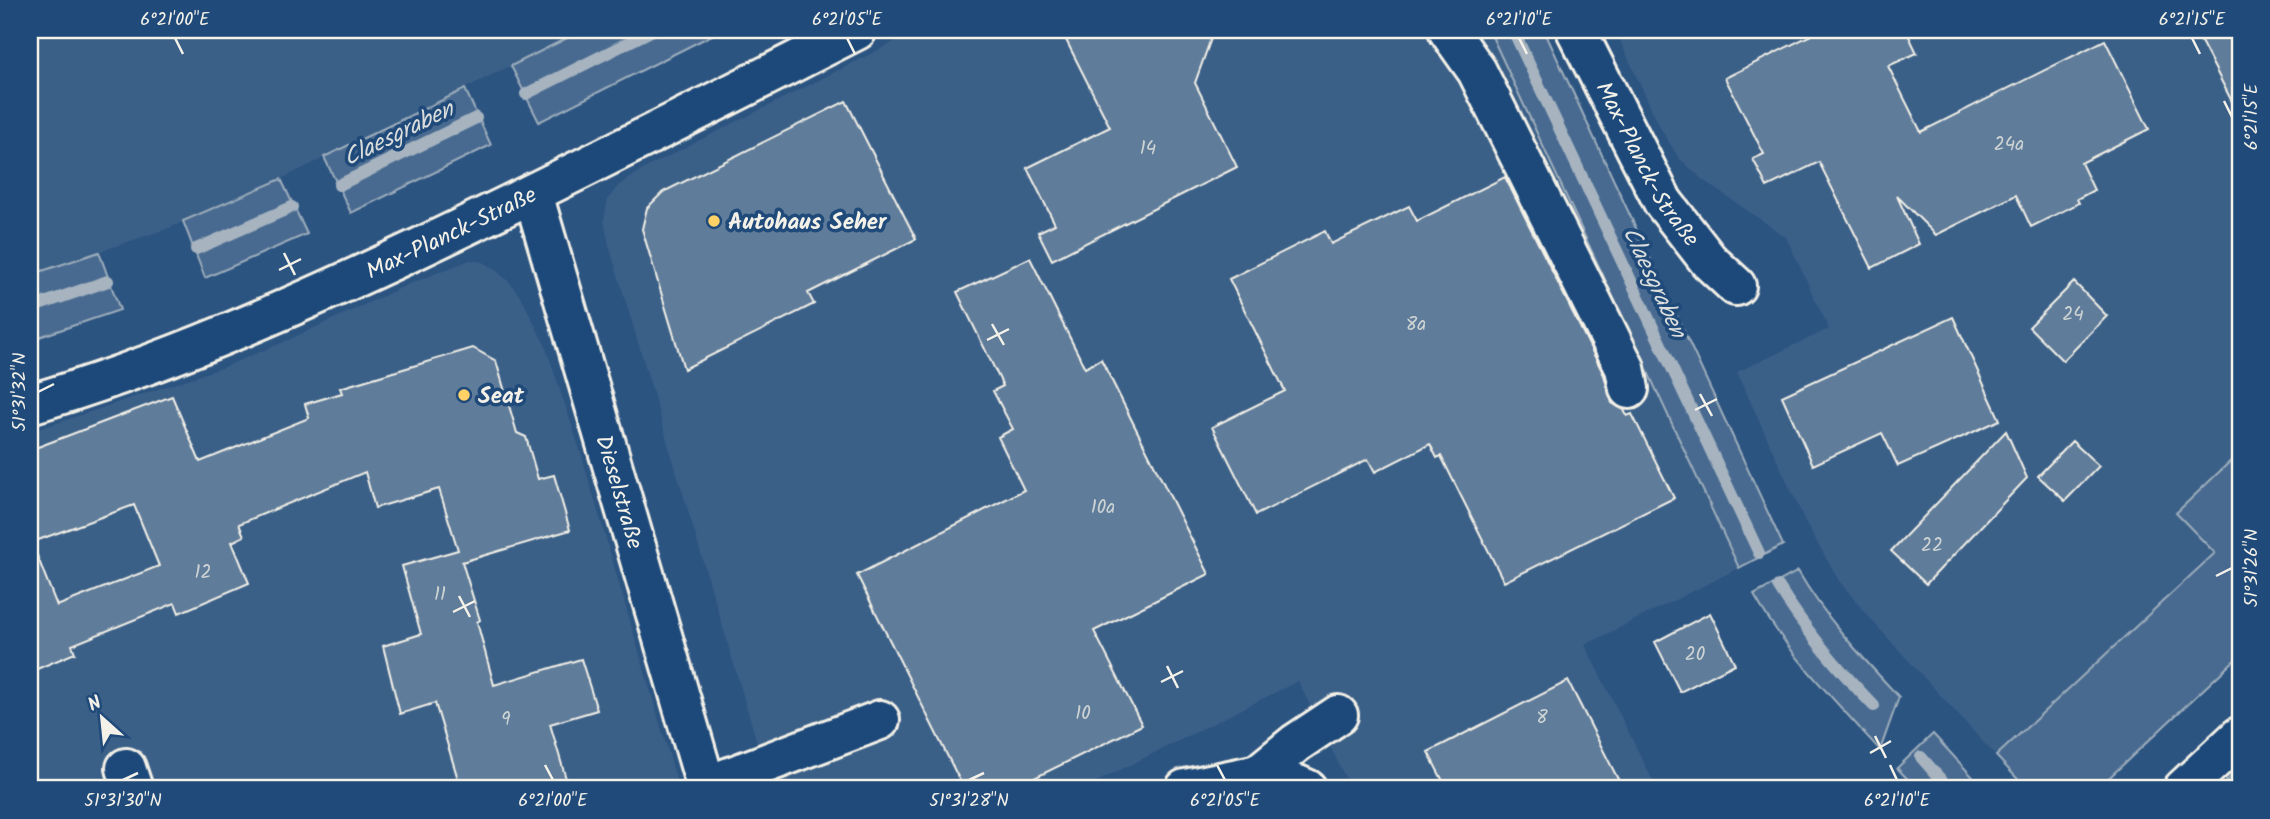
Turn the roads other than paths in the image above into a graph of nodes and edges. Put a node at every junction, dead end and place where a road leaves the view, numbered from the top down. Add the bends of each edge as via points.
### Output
1 (857, 30) edge
2 (1448, 30) edge
3 (1576, 30) edge
4 (533, 194) junction
5 (1737, 286) dead end
6 (1629, 389) dead end
7 (30, 404) edge
8 (1338, 715) dead end
9 (880, 720) dead end
10 (2240, 736) edge
11 (1240, 781) edge
12 (706, 788) edge
13 (1185, 789) edge
14 (1307, 789) edge
15 (2183, 789) edge

1 - 4 street, Max-Planck-Straße
2 - 6 street via 1477,71 1505,126 1625,368
3 - 5 street, Max-Planck-Straße via 1662,202 1709,261
4 - 7 street, Max-Planck-Straße via 226,334
4 - 12 street, Dieselstraße
8 - 11 street
9 - 12 street
10 - 15 street
11 - 13 street
11 - 14 street

